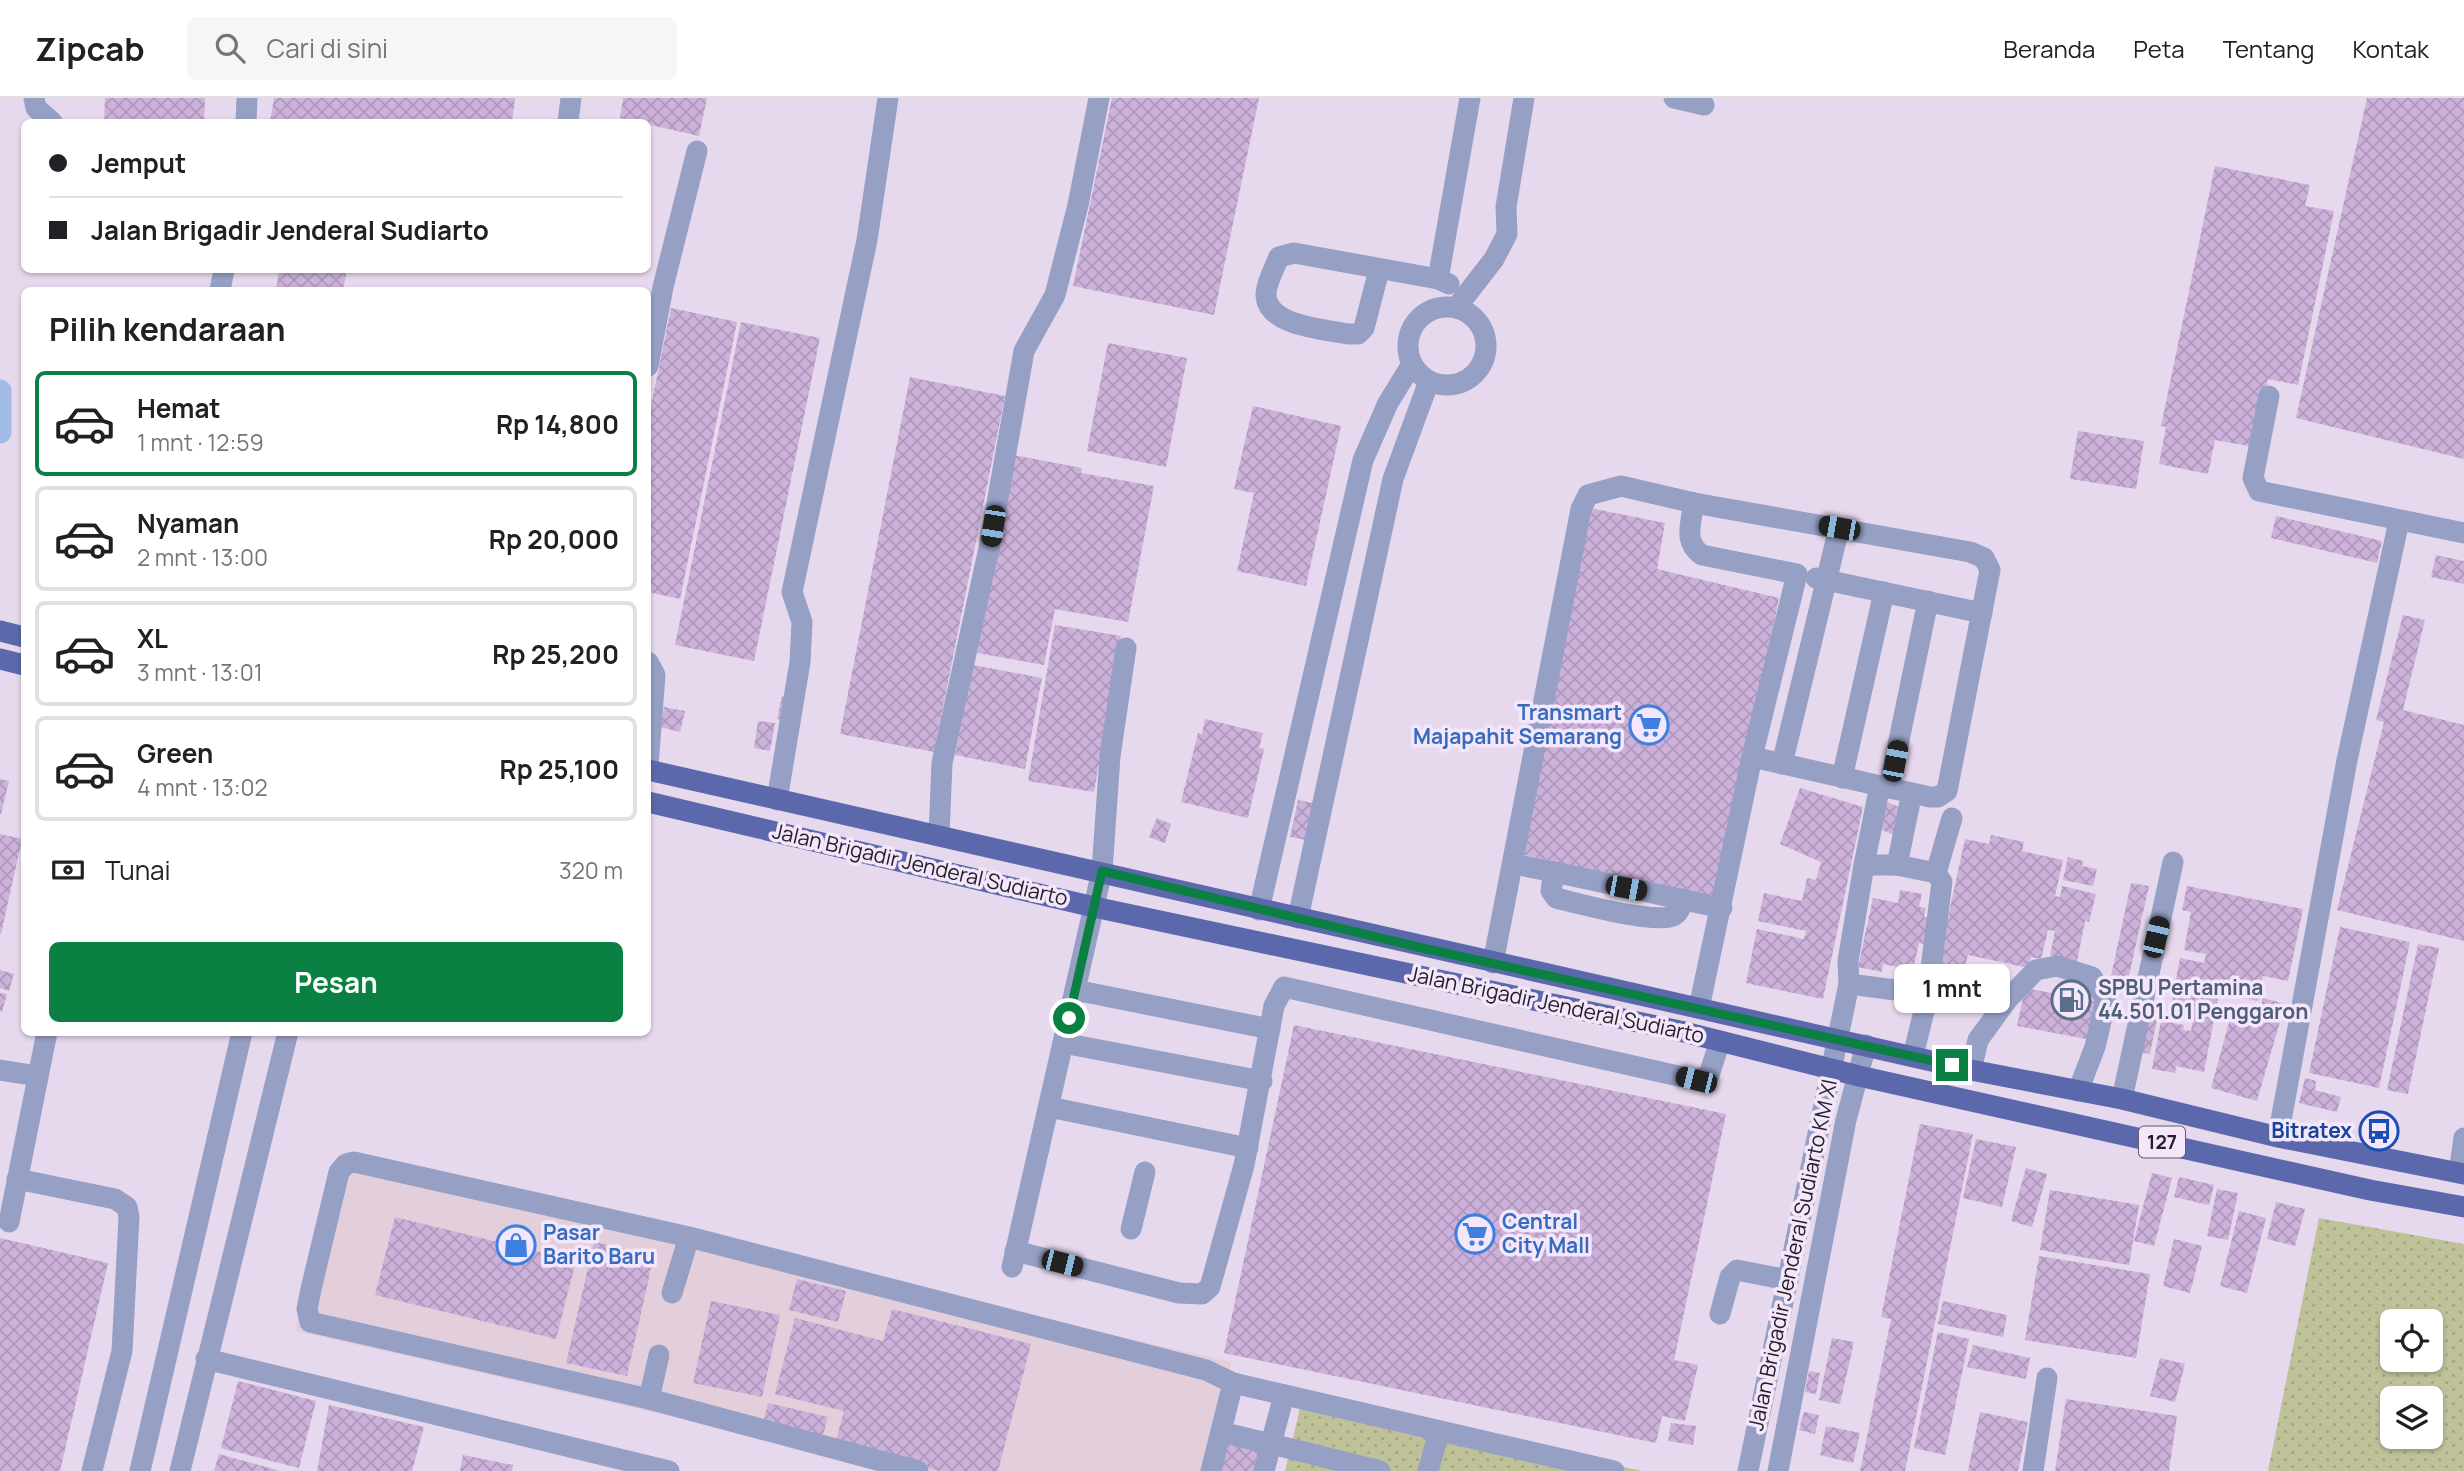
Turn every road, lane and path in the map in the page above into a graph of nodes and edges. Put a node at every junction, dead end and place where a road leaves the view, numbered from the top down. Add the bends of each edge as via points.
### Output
1 (34, 98) edge
2 (247, 98) edge
3 (571, 98) edge
4 (888, 98) edge
5 (1099, 98) edge
6 (1470, 98) edge
7 (1524, 98) edge
8 (1674, 98) edge
9 (1704, 105) dead end
10 (49, 119) edge
11 (246, 119) edge
12 (568, 119) edge
13 (697, 151) dead end
14 (1380, 270) junction
15 (1438, 279) junction
16 (1461, 300) junction
17 (651, 350) edge
18 (1412, 364) junction
19 (1429, 381) junction
20 (2269, 396) dead end
21 (1694, 503) junction
22 (2399, 521) junction
23 (1839, 528) junction
24 (2464, 533) edge
25 (1797, 574) junction
26 (1827, 580) junction
27 (1884, 592) junction
28 (1928, 601) junction
29 (1982, 613) junction
30 (0, 631) edge
31 (21, 636) edge
32 (1126, 648) dead end
33 (0, 659) edge
34 (21, 664) edge
35 (651, 668) edge
36 (651, 728) edge
37 (1752, 757) junction
38 (1783, 764) junction
39 (651, 769) edge
40 (1842, 778) junction
41 (1884, 792) junction
42 (777, 800) junction
43 (1910, 802) dead end
44 (651, 803) edge
45 (1952, 818) dead end
46 (939, 835) junction
47 (2173, 862) dead end
48 (1514, 864) junction
49 (1864, 865) junction
50 (1897, 865) junction
51 (1102, 871) junction
52 (1936, 873) junction
53 (1094, 907) junction
54 (1722, 908) junction
55 (1259, 910) junction
56 (1298, 918) junction
57 (1493, 962) junction
58 (1849, 984) junction
59 (1075, 990) junction
60 (1927, 999) junction
61 (1699, 1008) junction
62 (1270, 1030) junction
63 (46, 1036) edge
64 (241, 1036) edge
65 (287, 1036) edge
66 (1840, 1039) junction
67 (1720, 1041) junction
68 (1063, 1043) junction
69 (1866, 1045) junction
70 (1913, 1056) junction
71 (0, 1070) edge
72 (1832, 1070) junction
73 (1971, 1070) junction
74 (38, 1076) junction
75 (1859, 1076) junction
76 (1262, 1081) junction
77 (2078, 1091) junction
78 (2122, 1099) junction
79 (1049, 1107) junction
80 (2278, 1137) junction
81 (2464, 1138) edge
82 (1248, 1148) junction
83 (1145, 1172) dead end
84 (2461, 1173) edge
85 (17, 1179) junction
86 (2464, 1207) edge
87 (9, 1222) dead end
88 (1131, 1229) dead end
89 (689, 1237) junction
90 (1788, 1280) junction
91 (672, 1293) dead end
92 (1720, 1314) dead end
93 (659, 1355) dead end
94 (206, 1359) junction
95 (2047, 1378) dead end
96 (1233, 1383) junction
97 (1284, 1395) junction
98 (649, 1399) junction
99 (1221, 1432) junction
100 (1439, 1432) junction
101 (1270, 1444) junction
102 (595, 1462) edge
103 (1575, 1467) edge
104 (92, 1471) edge
105 (140, 1471) edge
106 (180, 1471) edge
107 (669, 1471) edge
108 (918, 1471) edge
109 (1211, 1471) edge
110 (1264, 1471) edge
111 (1380, 1471) edge
112 (1428, 1471) edge
113 (1614, 1471) edge
114 (1748, 1471) edge
115 (1778, 1471) edge
116 (2033, 1471) edge

1 - 10 street via 36,108
2 - 11 street
3 - 12 street
4 - 42 street via 867,240 792,592 802,622 800,662
5 - 46 street via 1055,295 1024,351 989,548 942,763
6 - 15 street
7 - 16 street via 1506,207 1507,234 1494,259
8 - 9 street
13 - 17 street
14 - 14 street via 1358,334 1280,319 1270,309 1266,293 1279,257 1294,253
14 - 15 street
15 - 16 street
16 - 18 street via 1432,310 1415,323 1408,343
16 - 19 street via 1485,333 1483,364 1460,384 1444,386
18 - 19 street
18 - 55 street via 1388,403 1363,460
19 - 56 street via 1393,479
20 - 22 street via 2253,478 2259,491
21 - 23 street
21 - 25 street via 1688,538 1694,550
21 - 48 street via 1621,486 1588,495 1584,502
22 - 24 street
22 - 80 street via 2347,760
23 - 26 street
23 - 29 street via 1984,558 1990,570
25 - 26 street
25 - 37 street
26 - 27 street
26 - 38 street
27 - 28 street
27 - 40 street
28 - 29 street
28 - 41 street, Jalan Brigadir Jenderal Sudiarto KM XI
29 - 41 street via 1947,792 1930,797
30 - 31 main road
32 - 51 street via 1110,756
33 - 34 main road
35 - 36 street via 655,675
37 - 38 street
37 - 54 street
38 - 40 street
39 - 42 main road, Jalan Brigadir Jenderal Sudiarto / 127
40 - 41 street
41 - 49 street, Jalan Brigadir Jenderal Sudiarto KM XI
42 - 46 main road, Jalan Brigadir Jenderal Sudiarto / 127
43 - 50 street
44 - 53 main road, Jalan Brigadir Jenderal Sudiarto / 127
45 - 52 street
46 - 51 main road, Jalan Brigadir Jenderal Sudiarto / 127
47 - 78 street
48 - 54 street via 1554,872 1551,891 1556,898 1651,918 1676,914 1683,899
48 - 57 street
49 - 50 street
49 - 58 street, Jalan Brigadir Jenderal Sudiarto KM XI via 1849,954
50 - 52 street
51 - 53 street
51 - 55 main road, Jalan Brigadir Jenderal Sudiarto / 127
52 - 60 street via 1943,893
53 - 59 street
53 - 67 main road, Jalan Brigadir Jenderal Sudiarto / 127
54 - 61 street
55 - 56 main road, Jalan Brigadir Jenderal Sudiarto / 127
56 - 57 main road, Jalan Brigadir Jenderal Sudiarto / 127
57 - 61 main road, Jalan Brigadir Jenderal Sudiarto / 127
58 - 60 street via 1911,992
58 - 66 street, Jalan Brigadir Jenderal Sudiarto KM XI
59 - 62 street
59 - 68 street
60 - 70 street
61 - 66 main road, Jalan Brigadir Jenderal Sudiarto / 127
62 - 67 street via 1274,1006 1284,987 1696,1080 1709,1075
62 - 76 street
63 - 74 street
64 - 105 street
65 - 94 street
66 - 69 main road, Jalan Brigadir Jenderal Sudiarto / 127
66 - 72 street, Jalan Brigadir Jenderal Sudiarto KM XI
67 - 72 main road, Jalan Brigadir Jenderal Sudiarto / 127
68 - 76 street
68 - 79 street
69 - 70 main road, Jalan Brigadir Jenderal Sudiarto / 127
69 - 75 street, Jalan Brigadir Jenderal Sudiarto KM XI
70 - 73 main road, Jalan Brigadir Jenderal Sudiarto / 127
71 - 74 street
72 - 75 main road, Jalan Brigadir Jenderal Sudiarto / 127
72 - 90 street, Jalan Brigadir Jenderal Sudiarto KM XI
73 - 77 main road, Jalan Brigadir Jenderal Sudiarto / 127
73 - 77 street via 1978,1040 2007,1000 2036,970 2057,966 2092,977 2106,1000
74 - 85 street
75 - 86 main road, Jalan Brigadir Jenderal Sudiarto / 127
75 - 115 street, Jalan Brigadir Jenderal Sudiarto KM XI via 1846,1120
76 - 82 street
77 - 78 main road, Jalan Brigadir Jenderal Sudiarto / 127
78 - 80 main road, Jalan Brigadir Jenderal Sudiarto / 127
79 - 82 street
79 - 82 street via 1014,1259 1202,1294 1210,1287
80 - 84 main road, Jalan Brigadir Jenderal Sudiarto / 127
81 - 84 street
83 - 88 street
85 - 87 street
85 - 104 street via 115,1199 127,1208 122,1351
89 - 91 street
89 - 96 street via 1206,1370
89 - 98 street via 354,1162 346,1164 337,1180 307,1309 310,1322
90 - 92 street via 1737,1270 1730,1277
90 - 114 street, Jalan Brigadir Jenderal Sudiarto KM XI
93 - 98 street
94 - 102 street
94 - 106 street
95 - 116 street
96 - 97 street
96 - 99 street
97 - 100 street
97 - 101 street
98 - 108 street
99 - 101 street
99 - 109 street
100 - 103 street
100 - 112 street
101 - 110 street
101 - 111 street
102 - 107 street
103 - 113 street

